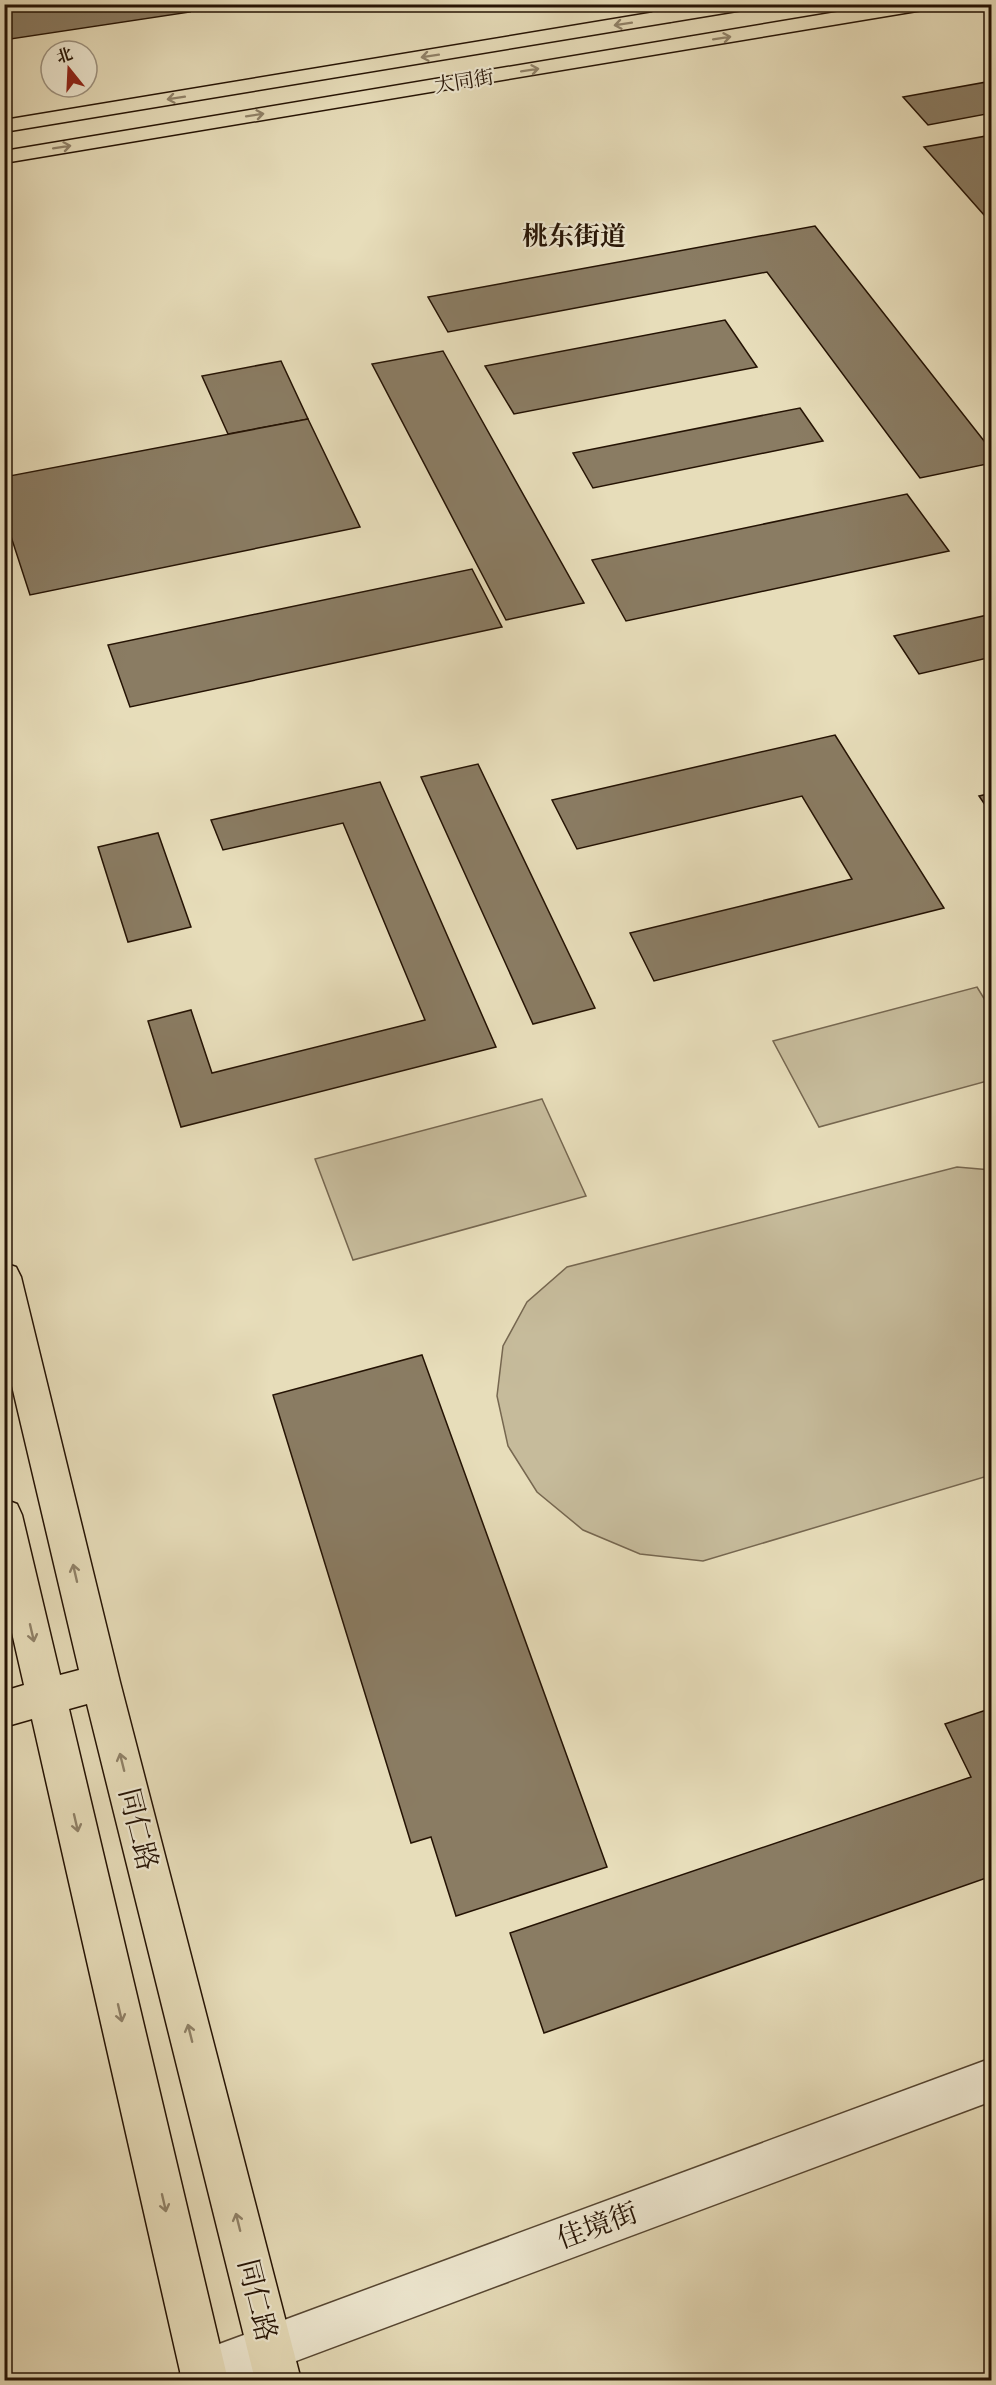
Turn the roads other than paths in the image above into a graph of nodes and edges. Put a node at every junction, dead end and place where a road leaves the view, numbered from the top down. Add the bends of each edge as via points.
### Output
1 (743, 4) edge
2 (923, 4) edge
3 (661, 11) edge
4 (4, 126) edge
5 (4, 157) edge
6 (4, 1277) edge
7 (4, 1515) edge
8 (101, 1682) junction
9 (47, 1697) junction
10 (4, 1709) edge
11 (992, 2079) edge
12 (273, 2363) edge
13 (204, 2377) edge

1 - 3 main road, 大同街
5 -> 2 main road, 大同街
3 -> 4 main road, 大同街
8 -> 6 main road, 同仁路
7 -> 9 main road
8 - 9 main road
12 -> 8 main road, 同仁路
9 - 10 main road
9 -> 13 main road
11 - 12 street, 佳境街
12 - 13 street, 佳境街

